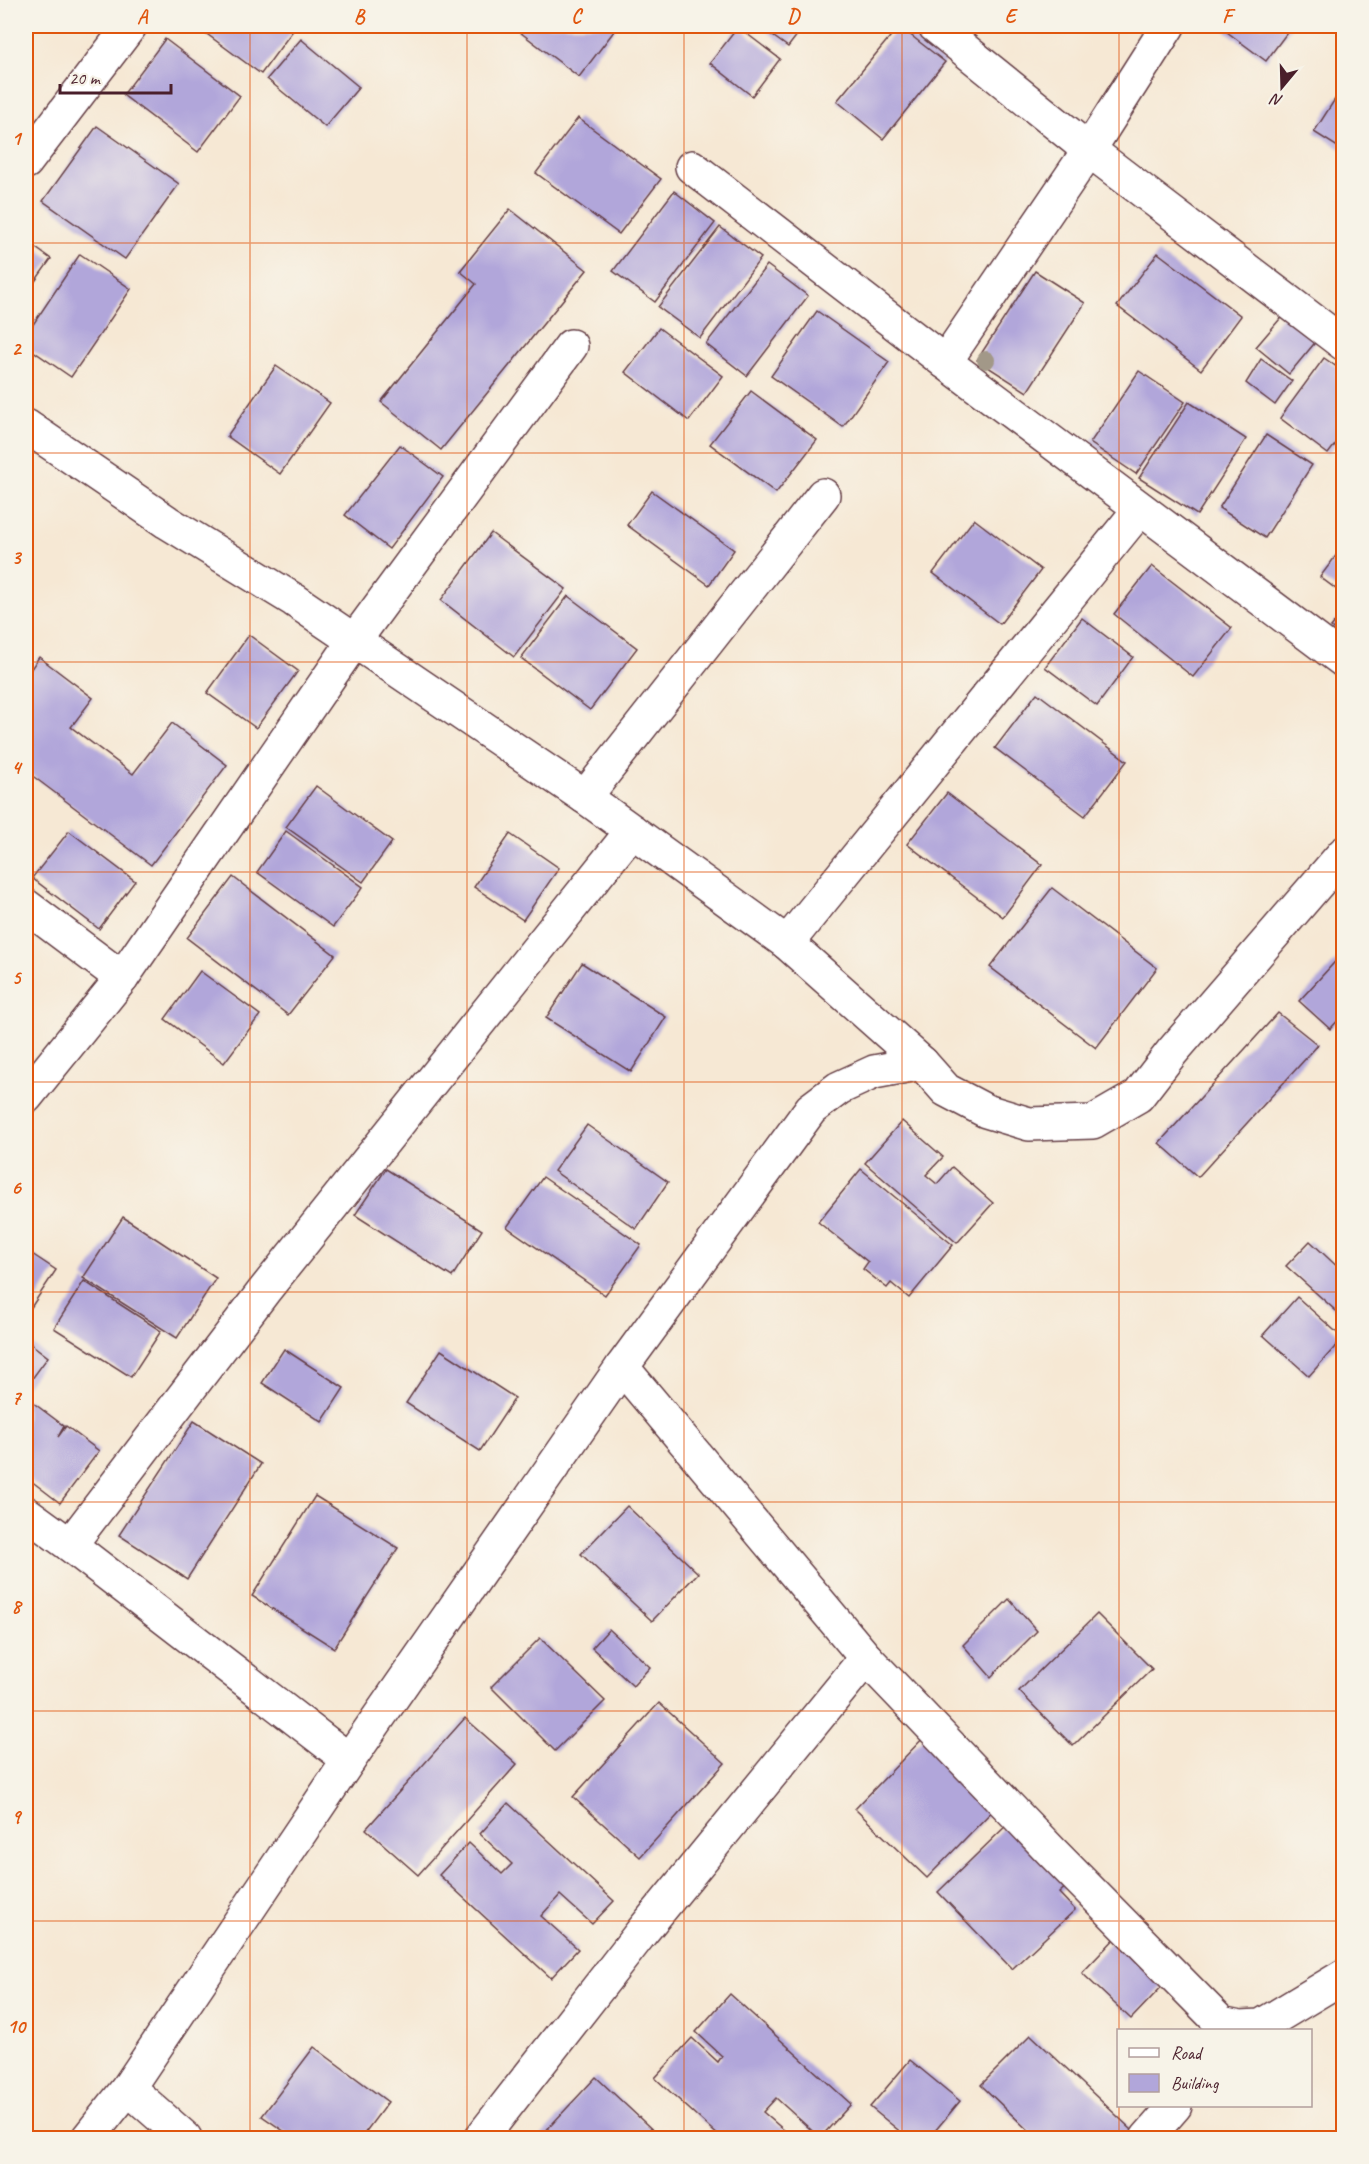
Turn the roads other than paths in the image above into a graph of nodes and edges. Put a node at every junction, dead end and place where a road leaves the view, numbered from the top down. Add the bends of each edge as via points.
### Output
1 (130, 26) edge
2 (934, 26) edge
3 (1168, 26) edge
4 (1089, 150) junction
5 (26, 162) edge
6 (692, 167) dead end
7 (1344, 344) edge
8 (571, 346) dead end
9 (945, 362) junction
10 (26, 426) edge
11 (823, 495) dead end
12 (1140, 509) junction
13 (354, 641) junction
14 (1344, 661) edge
15 (585, 797) junction
16 (632, 831) junction
17 (1344, 853) edge
18 (26, 906) edge
19 (787, 942) junction
20 (122, 978) junction
21 (922, 1063) junction
22 (26, 1097) edge
23 (622, 1367) junction
24 (26, 1513) edge
25 (70, 1545) junction
26 (866, 1658) junction
27 (349, 1760) junction
28 (1344, 1976) edge
29 (1239, 2029) edge
30 (128, 2088) junction
31 (1174, 2107) edge
32 (88, 2139) edge
33 (185, 2139) edge
34 (481, 2139) edge
35 (1147, 2139) edge

1 - 5 street
2 - 4 street
3 - 4 street
4 - 7 street
4 - 9 street
6 - 9 street
8 - 13 street
9 - 12 street
10 - 13 street
11 - 15 street
12 - 14 street
12 - 19 street
13 - 15 street
13 - 20 street
15 - 16 street
16 - 19 street
16 - 25 street via 264,1290
17 - 21 street via 1138,1096 1093,1122 1029,1124 986,1111 946,1090
18 - 20 street
19 - 21 street
20 - 22 street
21 - 23 street via 874,1072 839,1089 811,1109
23 - 26 street
23 - 27 street
24 - 25 street
25 - 27 street
26 - 29 street via 1221,2023
26 - 34 street via 641,1933
27 - 30 street
28 - 29 street via 1261,2026
30 - 32 street
30 - 33 street
31 - 35 street

